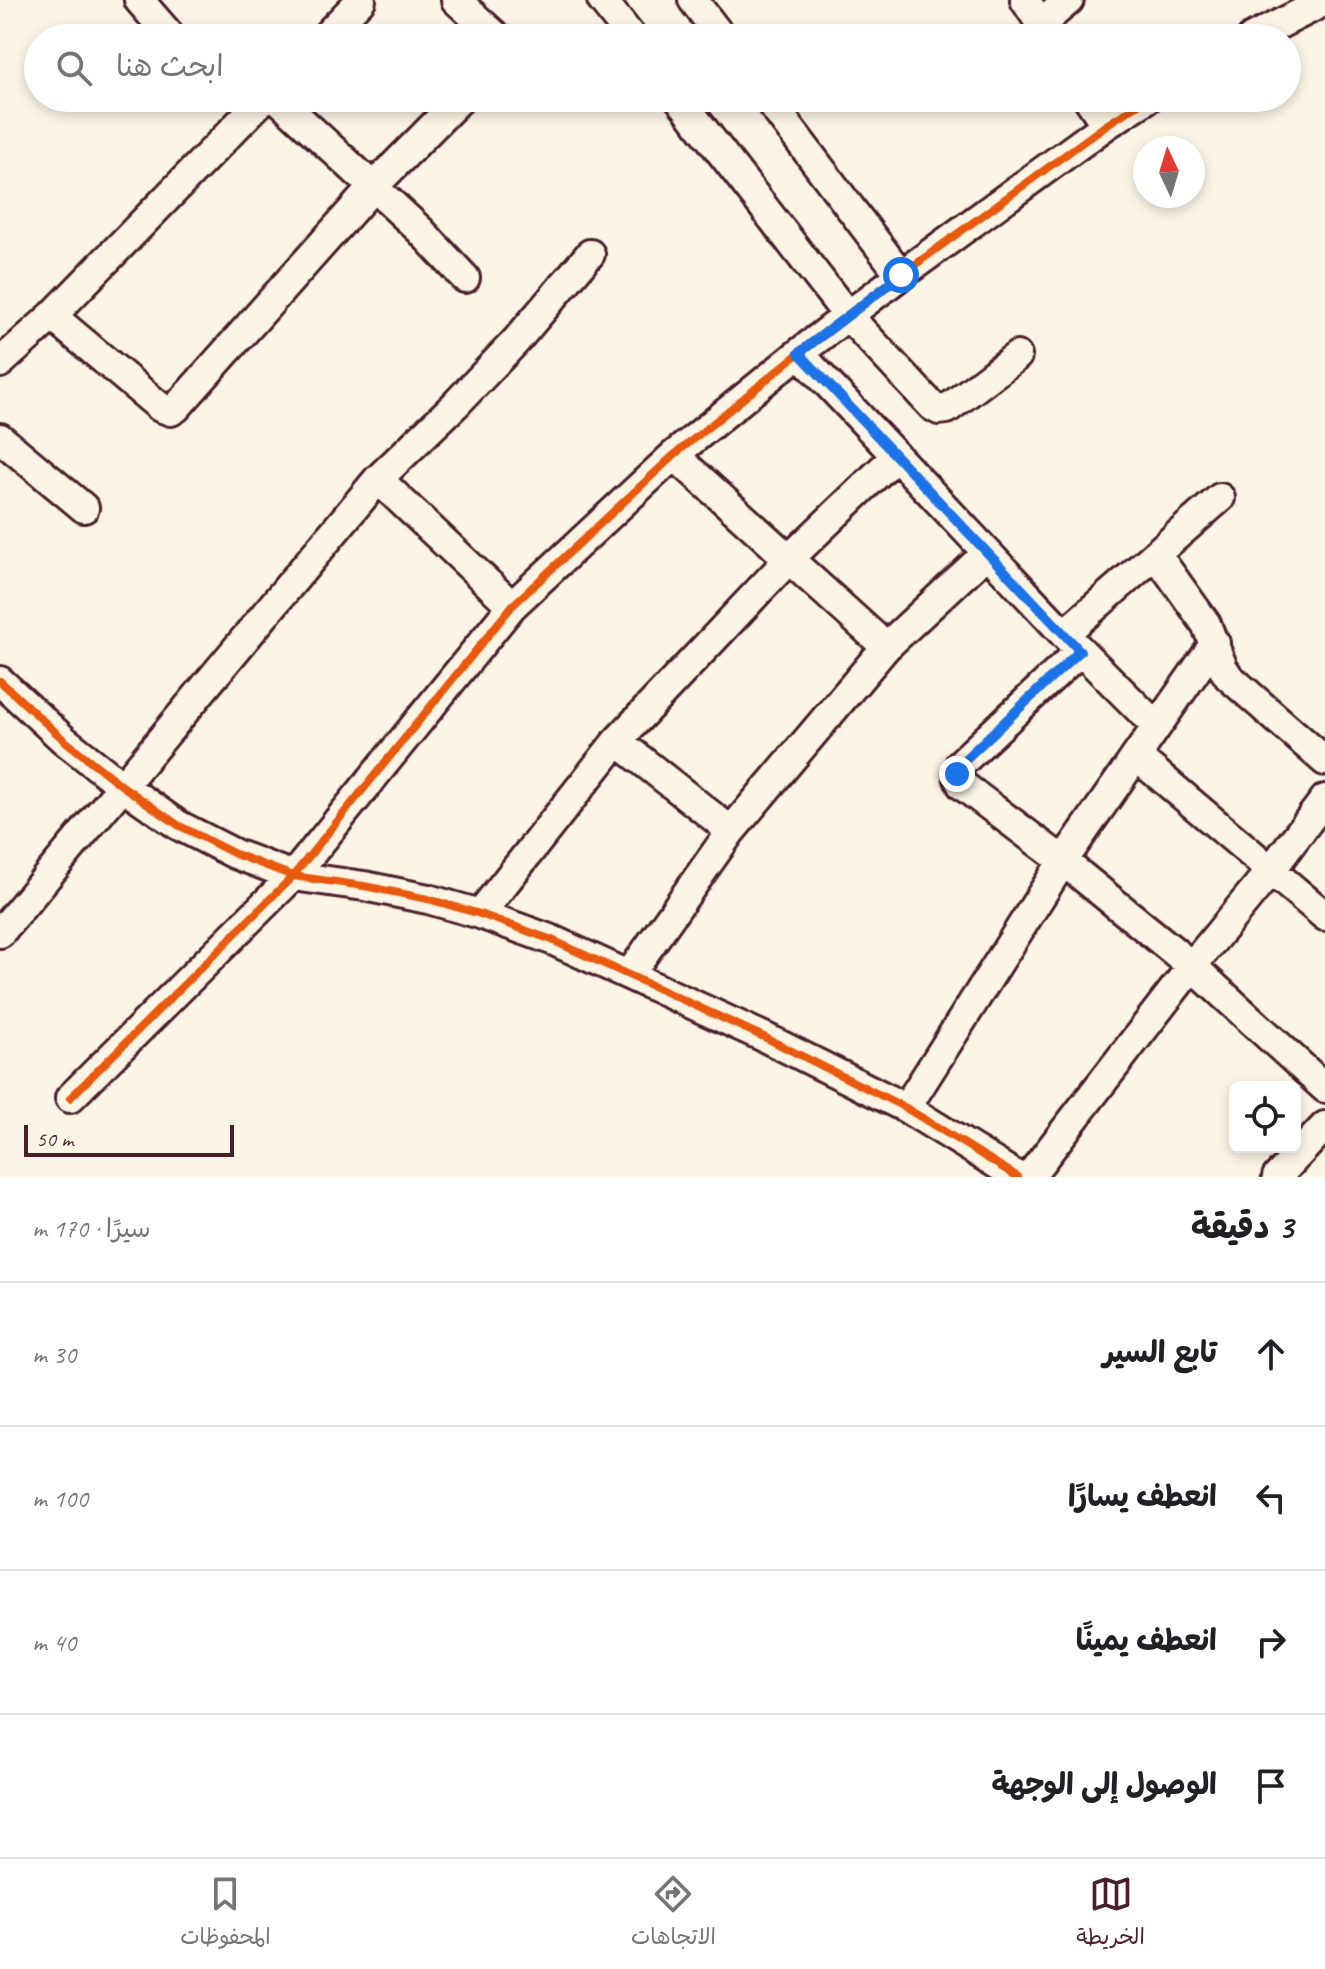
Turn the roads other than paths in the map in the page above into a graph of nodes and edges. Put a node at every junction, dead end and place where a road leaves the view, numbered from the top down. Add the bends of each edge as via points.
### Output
1 (139, 0) edge
2 (361, 0) edge
3 (456, 0) edge
4 (602, 0) edge
5 (693, 0) edge
6 (1025, 0) edge
7 (1069, 0) edge
8 (1325, 1) edge
9 (160, 24) edge
10 (338, 24) edge
11 (483, 24) edge
12 (621, 24) edge
13 (711, 24) edge
14 (1041, 24) edge
15 (1051, 24) edge
16 (1280, 24) edge
17 (231, 112) edge
18 (292, 112) edge
19 (447, 112) edge
20 (690, 112) edge
21 (778, 112) edge
22 (1097, 112) edge
23 (1126, 112) edge
24 (1106, 125) junction
25 (373, 187) junction
26 (590, 254) dead end
27 (901, 275) junction
28 (465, 278) dead end
29 (52, 316) junction
30 (848, 316) junction
31 (799, 353) junction
32 (1017, 356) dead end
33 (0, 363) edge
34 (0, 438) edge
35 (674, 455) junction
36 (896, 456) junction
37 (378, 479) junction
38 (1220, 498) dead end
39 (84, 508) dead end
40 (987, 553) junction
41 (1156, 554) junction
42 (789, 559) junction
43 (512, 606) junction
44 (1072, 642) junction
45 (1215, 643) junction
46 (886, 647) junction
47 (0, 681) edge
48 (1156, 726) junction
49 (617, 741) junction
50 (1136, 756) junction
51 (1325, 761) edge
52 (121, 785) junction
53 (1325, 799) edge
54 (731, 831) junction
55 (1063, 861) junction
56 (1271, 870) junction
57 (293, 876) junction
58 (480, 914) junction
59 (1325, 916) edge
60 (0, 933) edge
61 (1192, 966) junction
62 (629, 975) junction
63 (1325, 1088) edge
64 (70, 1098) dead end
65 (906, 1108) junction
66 (1325, 1126) edge
67 (1018, 1177) edge
68 (1029, 1177) edge
69 (1277, 1177) edge

1 - 9 street
2 - 10 street
3 - 11 street
4 - 12 street
5 - 13 street
6 - 14 street
7 - 15 street
8 - 16 street
17 - 29 street
18 - 25 street
19 - 25 street
20 - 30 street
21 - 27 street
22 - 24 street
23 - 24 street
24 - 27 street
25 - 28 street
25 - 29 street via 171,411
26 - 37 street via 516,341
27 - 30 street
29 - 33 street
30 - 31 street
30 - 32 street via 939,410 954,405
31 - 35 street
31 - 36 street
34 - 39 street
35 - 42 street
35 - 43 street
36 - 40 street
36 - 42 street
37 - 43 street
37 - 52 street
38 - 41 street
40 - 44 street
40 - 46 street
41 - 44 street
41 - 45 street
42 - 46 street
42 - 49 street
43 - 57 street
44 - 48 street
44 - 55 street via 961,763 957,774 962,785
45 - 48 street
45 - 51 street via 1229,677
46 - 54 street
47 - 52 street
48 - 50 street
49 - 54 street
49 - 58 street
50 - 55 street
50 - 56 street
52 - 57 street via 178,825
52 - 60 street
53 - 56 street
54 - 62 street
55 - 61 street
55 - 65 street
56 - 59 street
56 - 61 street
57 - 58 street via 428,899
57 - 64 street
58 - 62 street
61 - 63 street
61 - 68 street
62 - 65 street
65 - 67 street
66 - 69 street

